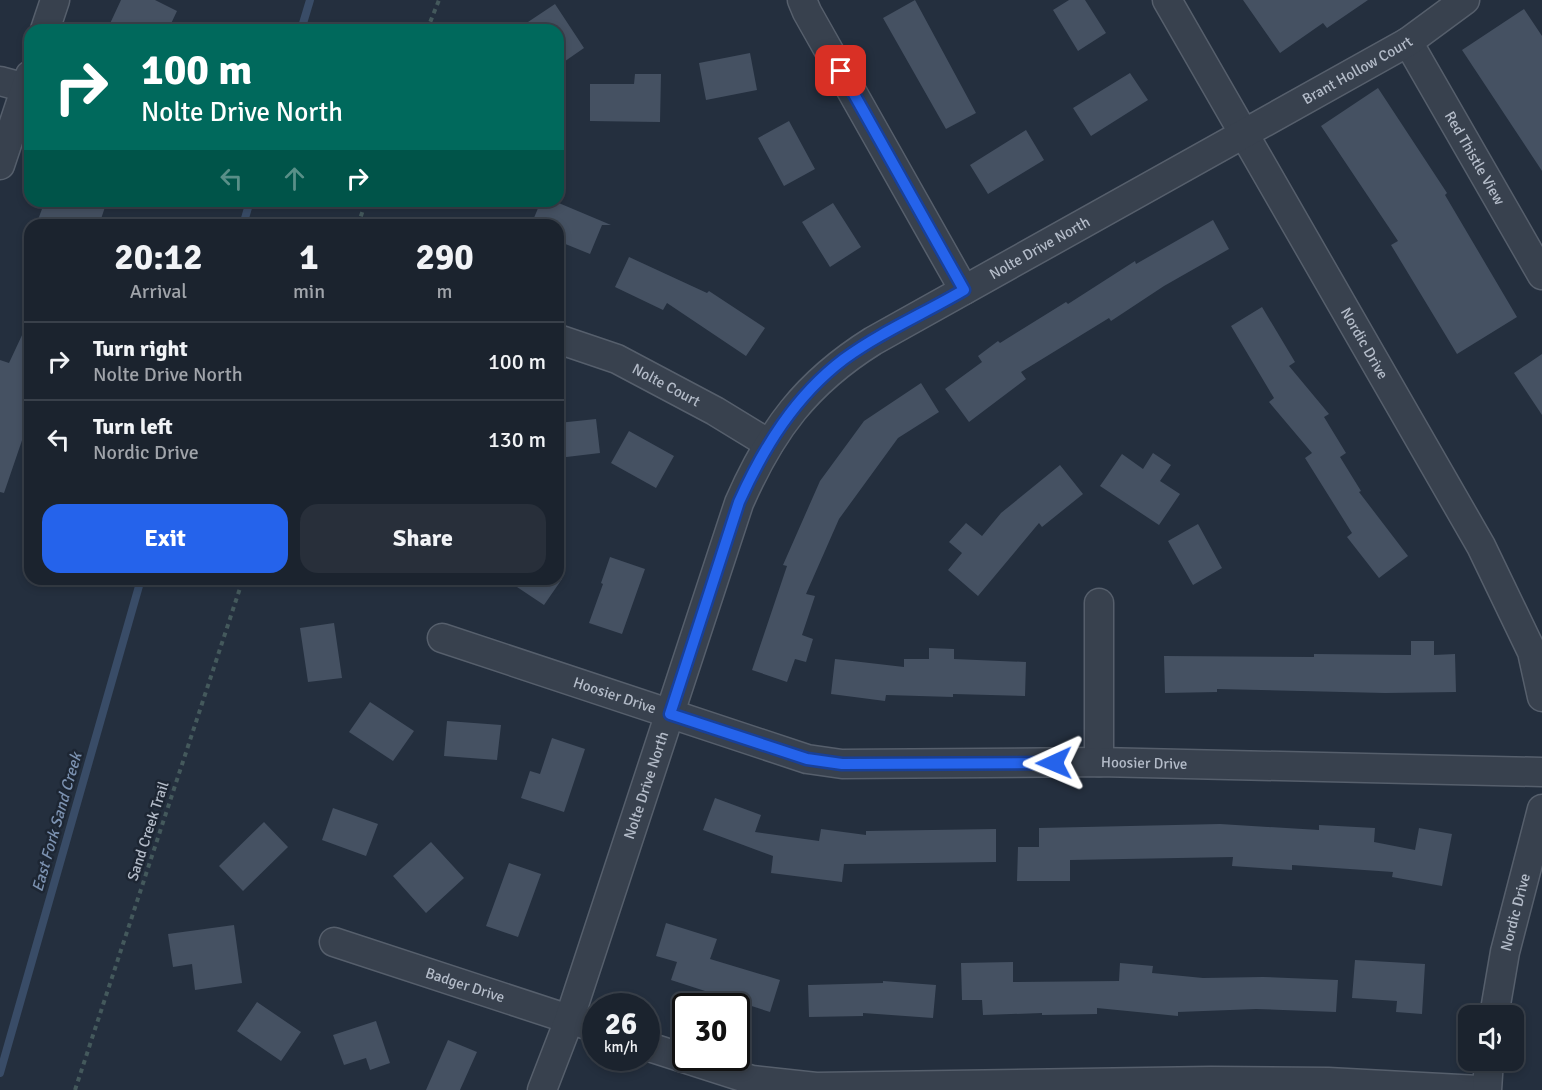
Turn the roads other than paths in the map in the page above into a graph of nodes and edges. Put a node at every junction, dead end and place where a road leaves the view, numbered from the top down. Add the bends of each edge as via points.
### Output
1 (55, 0) edge
2 (802, 0) edge
3 (1167, 0) edge
4 (1465, 0) edge
5 (47, 24) edge
6 (1408, 42) junction
7 (19, 81) edge
8 (1243, 135) junction
9 (0, 165) edge
10 (1542, 275) edge
11 (964, 290) junction
12 (564, 341) edge
13 (769, 444) junction
14 (1099, 603) dead end
15 (442, 638) dead end
16 (1537, 650) edge
17 (1542, 696) edge
18 (670, 714) junction
19 (1099, 762) junction
20 (1542, 772) edge
21 (1542, 809) edge
22 (334, 942) dead end
23 (591, 993) edge
24 (1496, 1005) edge
25 (582, 1024) edge
26 (660, 1051) edge
27 (1488, 1071) edge
28 (542, 1090) edge
29 (1479, 1090) edge
30 (1487, 1090) edge

1 - 5 street
2 - 11 street
3 - 8 street, Nordic Drive
4 - 6 street, Brant Hollow Court
6 - 8 street, Brant Hollow Court
6 - 10 street, Red Thistle View
7 - 9 street
8 - 11 street, Nolte Drive North
8 - 16 street, Nordic Drive
11 - 13 street, Nolte Drive North via 845,359 816,383
12 - 13 street, Nolte Court via 617,359
13 - 18 street, Nolte Drive North via 739,502
14 - 19 street
15 - 18 street, Hoosier Drive
16 - 17 street, Nordic Drive
18 - 19 street, Hoosier Drive via 807,759 842,764
18 - 23 street, Nolte Drive North
19 - 20 street, Hoosier Drive
21 - 24 street, Nordic Drive via 1505,952
22 - 25 street, Badger Drive
25 - 28 street, Nolte Drive North
26 - 29 street via 752,1080 816,1087 1304,1082
27 - 30 street

